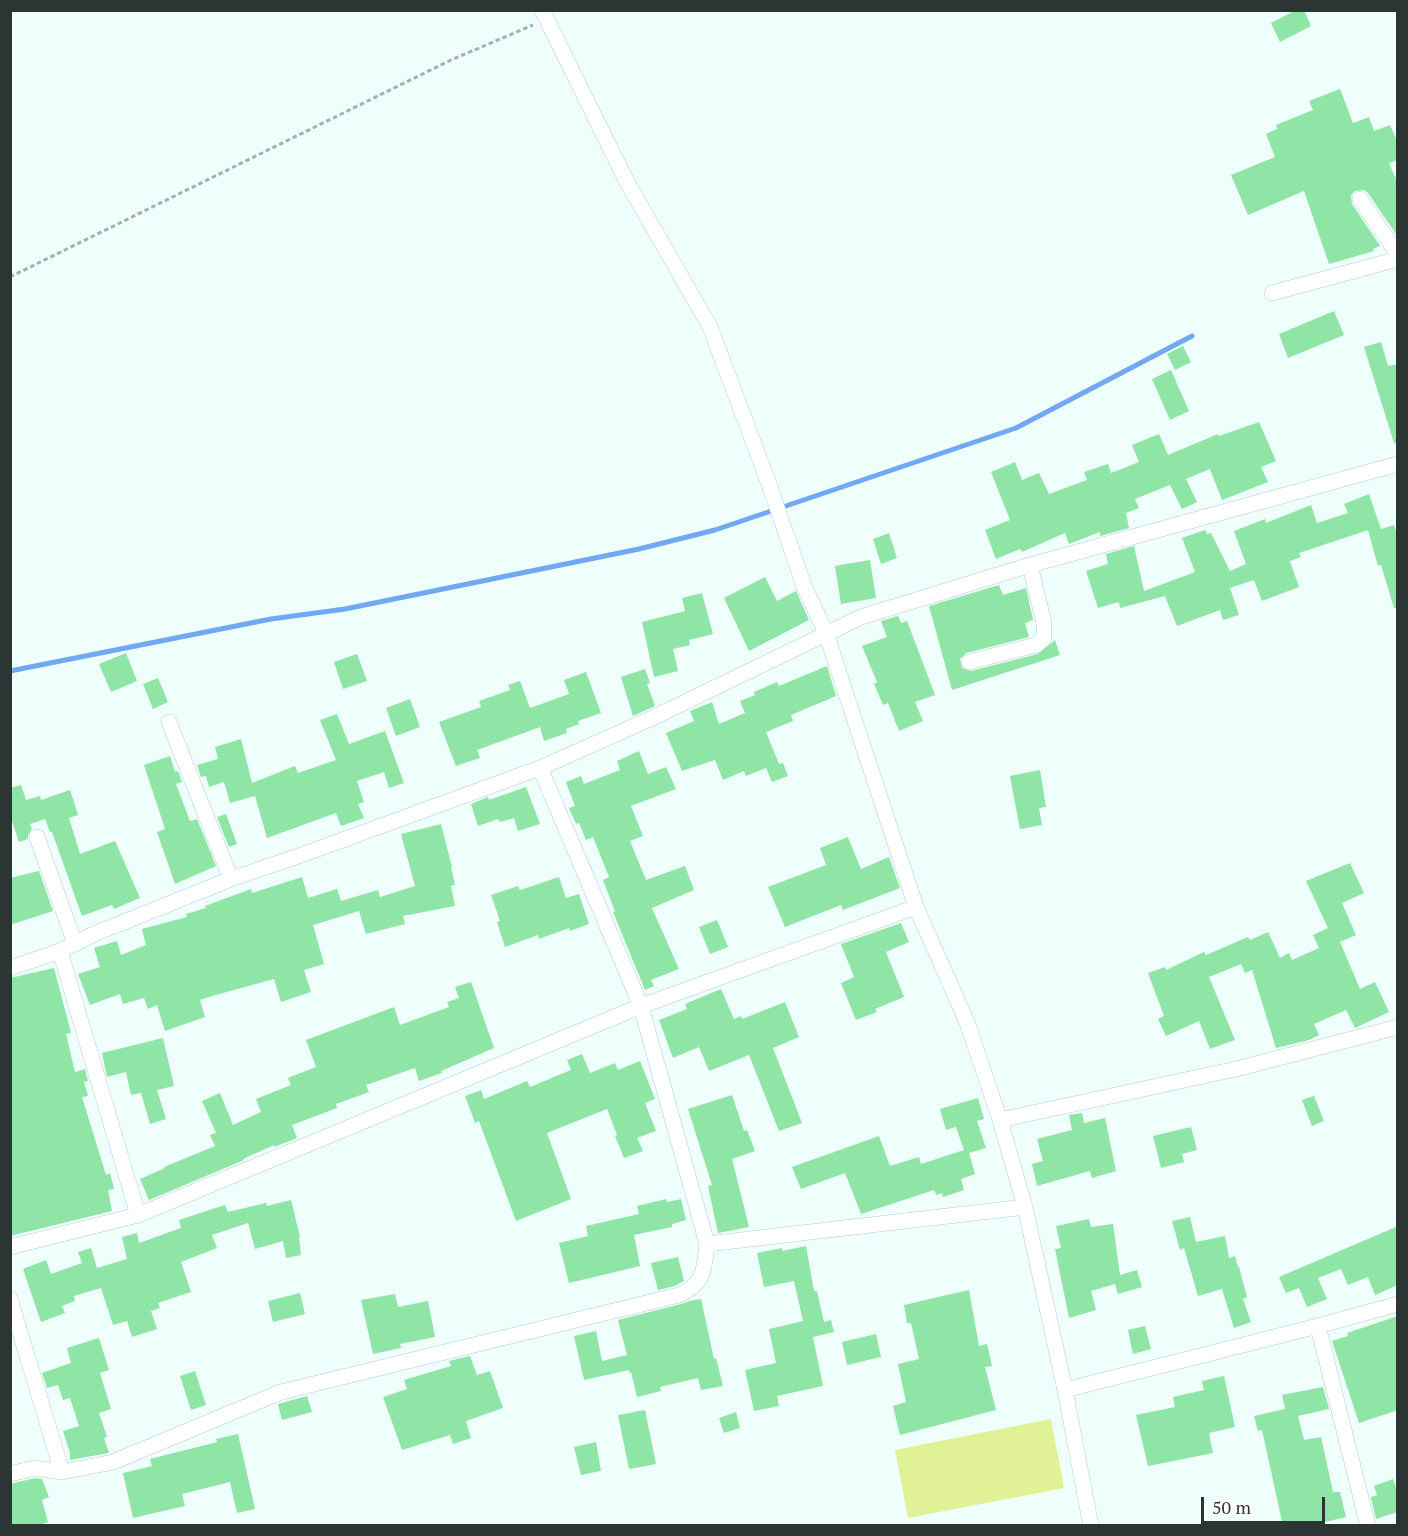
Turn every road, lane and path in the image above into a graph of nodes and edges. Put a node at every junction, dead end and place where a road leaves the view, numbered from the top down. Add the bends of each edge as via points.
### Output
1 (544, 15) edge
2 (1360, 199) dead end
3 (1397, 252) edge
4 (10, 277) edge
5 (1272, 293) dead end
6 (1398, 464) edge
7 (1030, 565) junction
8 (826, 633) junction
9 (969, 663) dead end
10 (169, 722) dead end
11 (540, 768) junction
12 (38, 837) dead end
13 (231, 879) junction
14 (916, 907) junction
15 (75, 944) junction
16 (60, 951) junction
17 (10, 968) edge
18 (641, 1006) junction
19 (1398, 1027) edge
20 (1000, 1120) junction
21 (1025, 1207) junction
22 (138, 1215) junction
23 (707, 1244) junction
24 (10, 1247) edge
25 (10, 1299) edge
26 (1398, 1304) edge
27 (1318, 1326) junction
28 (1065, 1390) junction
29 (62, 1472) junction
30 (10, 1474) edge
31 (1091, 1526) edge
32 (1368, 1526) edge

1 - 4 path
1 - 8 street via 627,182 710,327 804,586
2 - 3 street
3 - 5 street
6 - 7 street
7 - 8 street via 861,617
7 - 9 street via 1044,638 1036,645
8 - 11 street
8 - 14 street
10 - 13 street
11 - 13 street
11 - 18 street
12 - 15 street
13 - 15 street
14 - 18 street
14 - 20 street via 967,1022
15 - 16 street
16 - 17 street
16 - 22 street
18 - 22 street
18 - 23 street
19 - 20 street via 1236,1069
20 - 21 street
21 - 23 street
21 - 28 street
22 - 24 street
23 - 29 street via 704,1274 691,1290 679,1295 281,1392 112,1462
25 - 29 street
26 - 27 street
27 - 28 street
27 - 32 street
28 - 31 street
29 - 30 street via 36,1468

